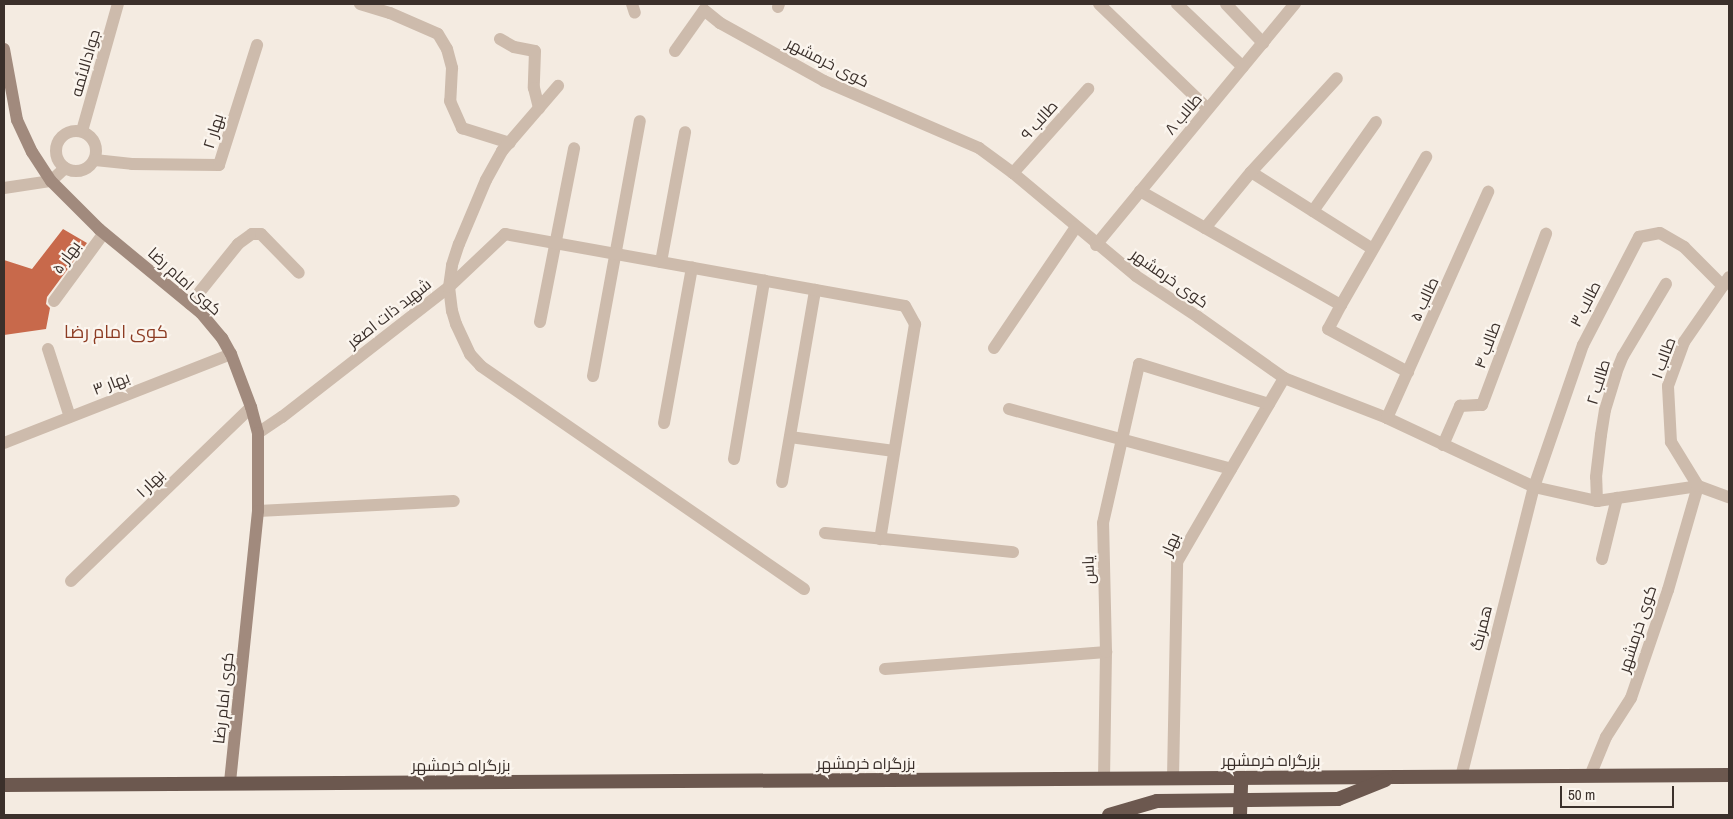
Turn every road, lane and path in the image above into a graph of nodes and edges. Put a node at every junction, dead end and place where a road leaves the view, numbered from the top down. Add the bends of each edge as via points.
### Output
1 (118, 4) edge
2 (360, 4) edge
3 (1099, 4) edge
4 (1177, 4) edge
5 (1226, 4) edge
6 (1295, 4) edge
7 (392, 8) edge
8 (500, 39) dead end
9 (1263, 43) junction
10 (257, 45) dead end
11 (4, 48) edge
12 (675, 52) dead end
13 (1243, 67) junction
14 (5, 70) edge
15 (1337, 78) dead end
16 (558, 86) dead end
17 (1088, 89) dead end
18 (539, 108) junction
19 (1208, 109) junction
20 (640, 121) dead end
21 (1376, 122) dead end
22 (82, 131) junction
23 (685, 132) dead end
24 (510, 143) junction
25 (574, 148) dead end
26 (1426, 157) dead end
27 (95, 160) junction
28 (65, 168) junction
29 (1251, 172) junction
30 (1013, 173) junction
31 (51, 181) junction
32 (4, 188) edge
33 (1140, 191) junction
34 (1488, 192) dead end
35 (1313, 211) junction
36 (1076, 227) junction
37 (1205, 228) junction
38 (104, 232) junction
39 (1546, 234) dead end
40 (556, 243) junction
41 (1096, 245) junction
42 (1373, 249) junction
43 (615, 254) junction
44 (661, 262) junction
45 (692, 268) junction
46 (299, 273) dead end
47 (764, 281) junction
48 (1726, 282) edge
49 (1666, 284) dead end
50 (449, 287) junction
51 (814, 290) junction
52 (54, 301) dead end
53 (190, 304) junction
54 (1341, 305) junction
55 (540, 322) dead end
56 (994, 348) dead end
57 (48, 349) dead end
58 (231, 354) junction
59 (1408, 372) junction
60 (593, 376) dead end
61 (1284, 378) junction
62 (1269, 404) junction
63 (251, 408) junction
64 (1009, 409) dead end
65 (70, 417) junction
66 (1387, 418) junction
67 (664, 423) dead end
68 (258, 433) junction
69 (790, 436) junction
70 (1120, 439) junction
71 (4, 443) edge
72 (1443, 445) junction
73 (894, 451) junction
74 (734, 459) dead end
75 (1231, 470) junction
76 (782, 482) dead end
77 (1698, 486) junction
78 (1534, 487) junction
79 (1729, 497) edge
80 (1617, 498) junction
81 (454, 500) dead end
82 (1597, 501) junction
83 (258, 511) junction
84 (825, 533) dead end
85 (880, 539) junction
86 (1013, 552) dead end
87 (1602, 559) dead end
88 (71, 581) dead end
89 (804, 589) dead end
90 (1106, 652) junction
91 (885, 669) dead end
92 (1729, 775) edge
93 (1590, 776) junction
94 (1391, 777) junction
95 (1461, 777) junction
96 (1173, 778) junction
97 (1241, 778) junction
98 (1104, 779) junction
99 (230, 784) junction
100 (4, 785) edge
101 (1240, 800) junction
102 (1110, 815) edge
103 (1240, 815) edge

1 - 22 street, جوادالائمه
2 - 7 street
3 - 19 street
4 - 13 street
5 - 9 street
6 - 9 street, طالب ۸
7 - 24 street via 438,34 447,49 452,68 450,101 462,128
8 - 18 street via 514,47 536,50 534,88
9 - 13 street, طالب ۸
10 - 27 street, بهار ۲ via 219,165 132,164
11 - 14 main road, کوی امام رضا
12 - 30 street, کوی خرمشهر via 704,10 720,23 824,81 979,148
13 - 19 street, طالب ۸
14 - 31 main road, کوی امام رضا via 16,120
15 - 29 street
16 - 18 street, شهید ذات اصغر
17 - 30 street, طالب ۹
18 - 24 street, شهید ذات اصغر
19 - 33 street, طالب ۸
20 - 43 street
21 - 35 street
22 - 27 street via 92,137 97,148
22 - 28 street via 71,131 61,137 56,148 57,160
23 - 44 street
24 - 50 street, شهید ذات اصغر via 486,180 467,223 452,265
25 - 40 street
26 - 42 street
27 - 28 street via 88,169 76,172
28 - 31 street
29 - 35 street
29 - 37 street
30 - 36 street, کوی خرمشهر
31 - 32 street
31 - 38 main road, کوی امام رضا
33 - 37 street
33 - 41 street, طالب ۸
34 - 59 street, طالب ۵
35 - 42 street
36 - 41 street, کوی خرمشهر
36 - 56 street
37 - 54 street
38 - 52 street, بهار ۵
38 - 53 main road, کوی امام رضا
39 - 72 street, طالب ۴ via 1482,405 1460,406
40 - 43 street
40 - 50 street via 505,234
40 - 55 street
41 - 61 street, کوی خرمشهر
42 - 54 street
43 - 44 street
43 - 60 street
44 - 45 street
45 - 47 street
45 - 67 street
46 - 53 street via 261,234 252,234 238,244
47 - 51 street
47 - 74 street
48 - 77 street, طالب ۱ via 1684,342 1668,386 1671,442
48 - 78 street, طالب ۳ via 1684,246 1660,234 1638,237 1583,345
49 - 82 street, طالب ۲ via 1616,373 1601,435
50 - 68 street, شهید ذات اصغر
50 - 89 street via 456,324 470,354 481,366
51 - 69 street
51 - 73 street via 906,306 915,324
53 - 58 main road, کوی امام رضا via 222,338
54 - 59 street via 1328,329
57 - 65 street
58 - 63 main road, کوی امام رضا
58 - 65 street, بهار ۳
59 - 66 street, طالب ۵
61 - 62 street, بهار
61 - 66 street, کوی خرمشهر
62 - 70 street, یاس via 1139,364
62 - 75 street, بهار
63 - 68 main road, کوی امام رضا
63 - 88 street, بهار ۱
64 - 70 street
65 - 71 street, بهار ۳
66 - 72 street, کوی خرمشهر
68 - 83 main road, کوی امام رضا
69 - 73 street
69 - 76 street
70 - 75 street
70 - 90 street, یاس via 1103,522
72 - 78 street, کوی خرمشهر
73 - 85 street
75 - 96 street, بهار via 1177,562
77 - 79 street, کوی خرمشهر
77 - 80 street, کوی خرمشهر
77 - 93 street, کوی خرمشهر via 1668,590 1631,698 1606,737
78 - 82 street, کوی خرمشهر
78 - 95 street, همرنگ
80 - 82 street, کوی خرمشهر
80 - 87 street
81 - 83 street
83 - 99 main road, کوی امام رضا
84 - 85 street
85 - 86 street
90 - 91 street
90 - 98 street, یاس
92 - 93 highway, بزرگراه خرمشهر
93 - 95 highway, بزرگراه خرمشهر
94 - 95 highway, بزرگراه خرمشهر
94 - 97 highway, بزرگراه خرمشهر
94 - 101 highway via 1338,799
96 - 97 highway, بزرگراه خرمشهر
96 - 98 highway, بزرگراه خرمشهر
97 - 101 highway
98 - 99 highway, بزرگراه خرمشهر
99 - 100 highway, بزرگراه خرمشهر
101 - 102 highway via 1157,801
101 - 103 highway

